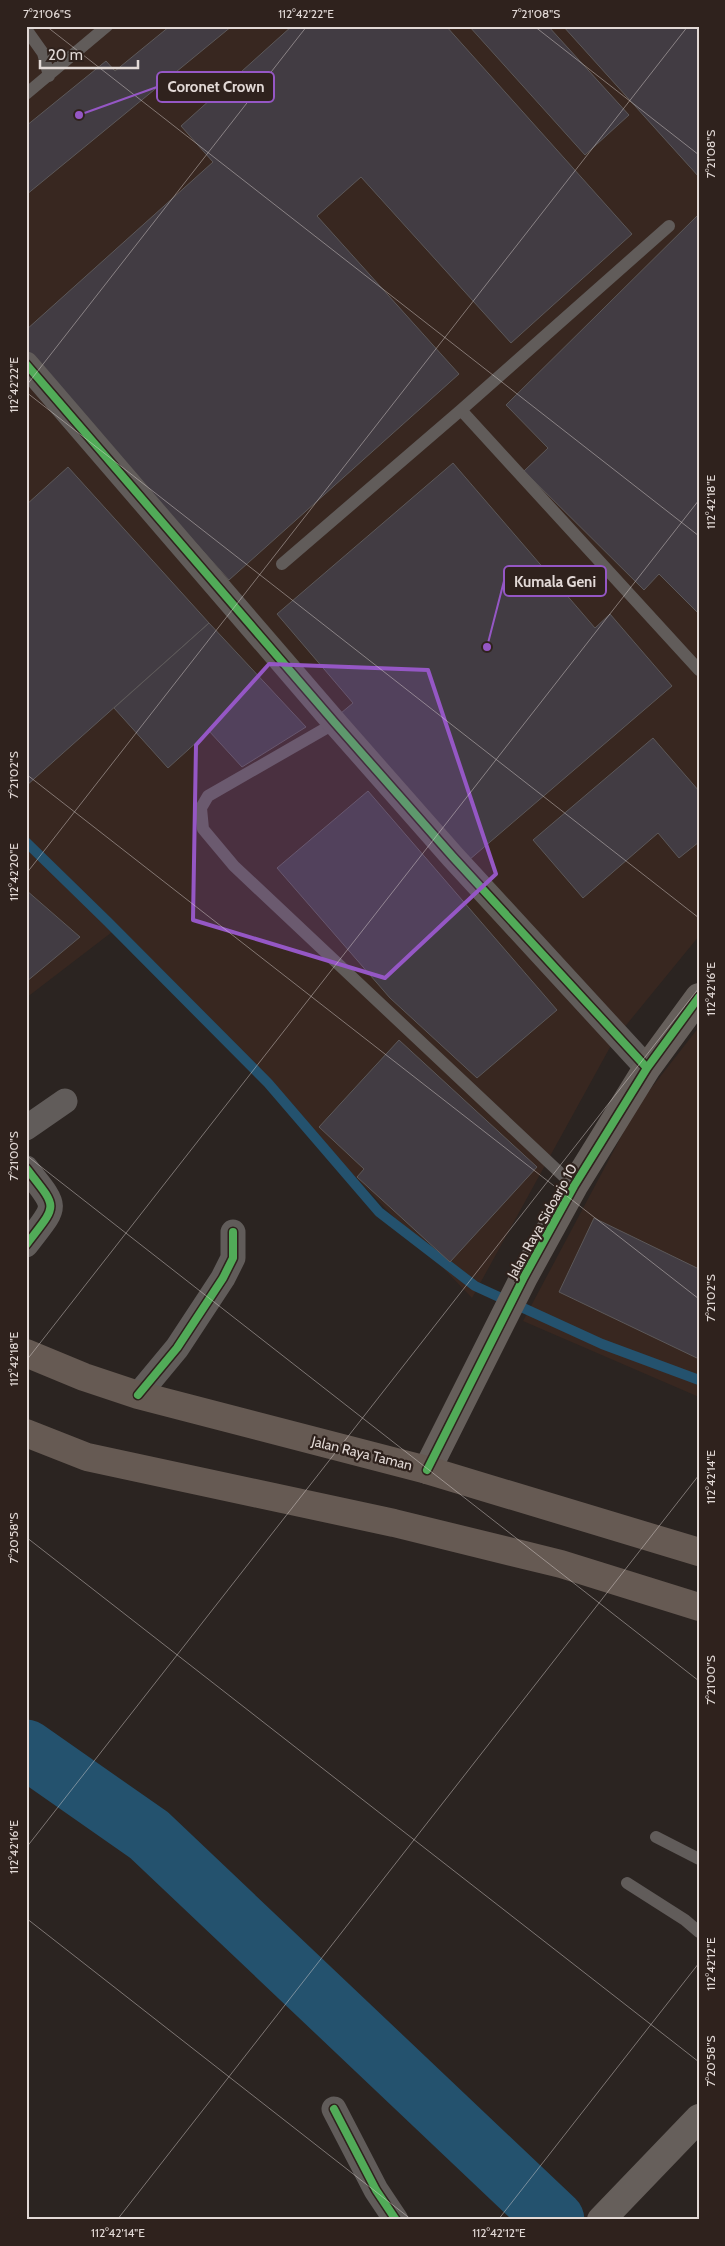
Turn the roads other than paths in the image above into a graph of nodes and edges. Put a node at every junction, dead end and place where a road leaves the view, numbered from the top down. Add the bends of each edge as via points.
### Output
1 (107, 26) edge
2 (26, 29) edge
3 (49, 76) junction
4 (26, 94) edge
5 (669, 226) dead end
6 (26, 364) edge
7 (461, 410) junction
8 (282, 564) dead end
9 (699, 670) edge
10 (334, 723) junction
11 (699, 997) edge
12 (647, 1068) junction
13 (65, 1101) dead end
14 (26, 1128) edge
15 (26, 1168) edge
16 (574, 1186) junction
17 (233, 1232) dead end
18 (26, 1245) edge
19 (26, 1353) edge
20 (138, 1395) junction
21 (26, 1433) edge
22 (428, 1470) junction
23 (699, 1552) edge
24 (699, 1607) edge
25 (656, 1836) dead end
26 (699, 1858) edge
27 (627, 1883) dead end
28 (699, 1932) edge
29 (334, 2108) dead end
30 (699, 2118) edge
31 (396, 2220) edge
32 (601, 2220) edge

1 - 3 lane
2 - 3 lane via 38,43
3 - 4 lane
5 - 7 lane
6 - 10 street
7 - 8 lane
7 - 9 lane
10 - 12 street via 453,858
10 - 16 lane via 208,796 201,808 203,829 234,866
11 - 12 street, Jalan Raya Sidoarjo 10
12 - 16 street, Jalan Raya Sidoarjo 10
13 - 14 street
15 - 18 street via 49,1198 52,1208
16 - 22 street, Jalan Raya Sidoarjo 10 via 497,1328
17 - 20 street via 233,1258 223,1278 177,1348
19 - 20 highway, Jalan Raya Taman
20 - 22 highway, Jalan Raya Taman
21 - 24 highway via 87,1456 394,1523 552,1562
22 - 23 highway, Jalan Raya Taman
25 - 26 lane
27 - 28 lane
29 - 31 street via 376,2190
30 - 32 street

